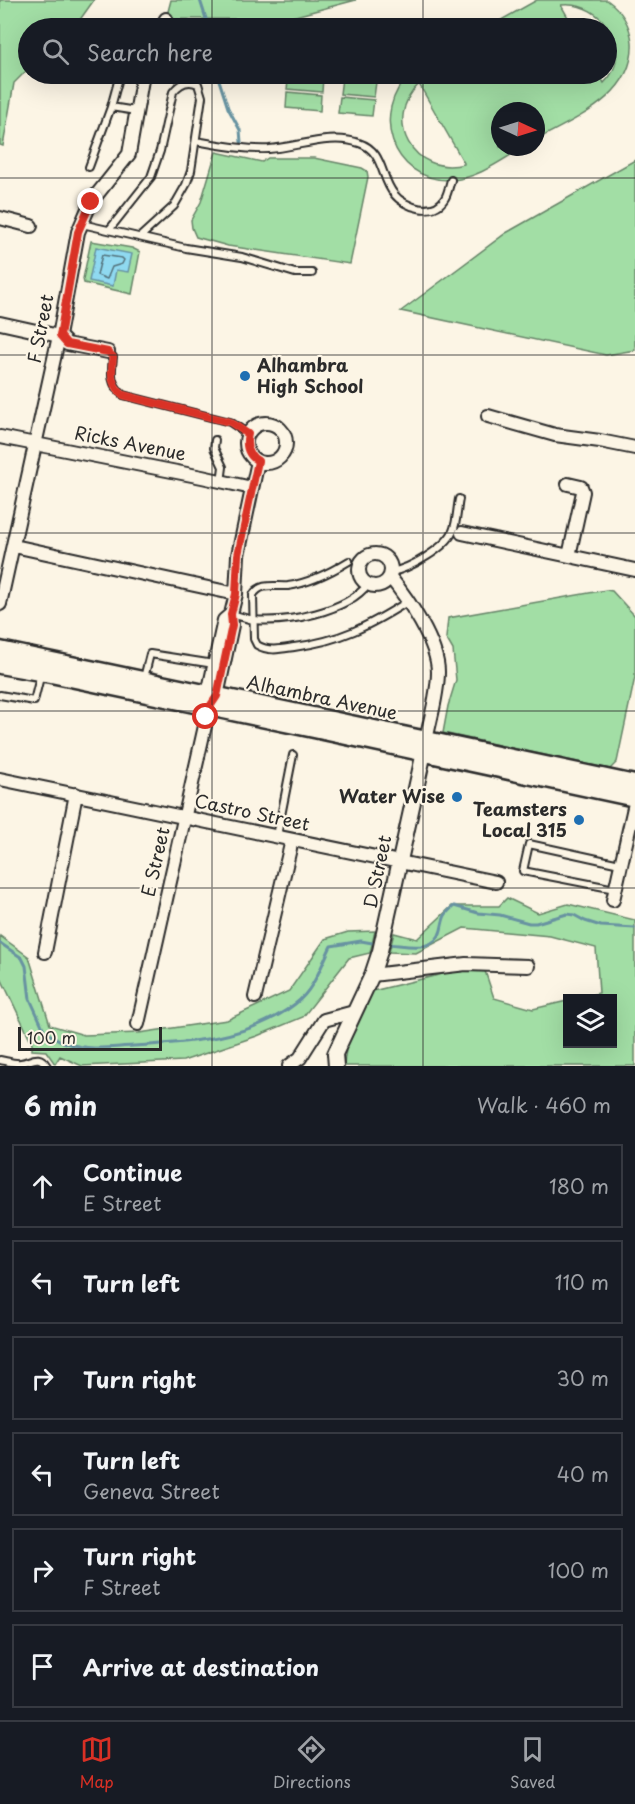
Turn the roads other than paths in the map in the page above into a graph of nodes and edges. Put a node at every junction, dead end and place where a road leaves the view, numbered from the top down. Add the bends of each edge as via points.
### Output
1 (117, 84) edge
2 (141, 84) edge
3 (181, 84) edge
4 (198, 84) edge
5 (111, 107) junction
6 (137, 111) junction
7 (196, 141) junction
8 (89, 167) dead end
9 (451, 180) dead end
10 (0, 218) edge
11 (81, 224) junction
12 (30, 226) dead end
13 (109, 230) junction
14 (140, 237) junction
15 (312, 273) dead end
16 (0, 323) edge
17 (60, 336) junction
18 (108, 352) joint
19 (488, 416) dead end
20 (248, 434) junction
21 (0, 437) edge
22 (215, 440) dead end
23 (34, 444) junction
24 (635, 448) edge
25 (258, 461) junction
26 (221, 482) junction
27 (568, 484) dead end
28 (252, 488) junction
29 (459, 499) dead end
30 (457, 532) junction
31 (14, 546) junction
32 (569, 556) junction
33 (5, 560) edge
34 (349, 561) dead end
35 (635, 570) edge
36 (391, 575) junction
37 (368, 584) junction
38 (236, 594) junction
39 (407, 602) junction
40 (0, 604) edge
41 (231, 614) junction
42 (254, 620) junction
43 (0, 650) edge
44 (0, 665) edge
45 (219, 665) junction
46 (41, 672) junction
47 (144, 681) junction
48 (0, 695) edge
49 (211, 699) junction
50 (425, 747) junction
51 (293, 755) dead end
52 (0, 778) edge
53 (635, 784) edge
54 (76, 794) junction
55 (635, 798) edge
56 (635, 803) edge
57 (184, 818) junction
58 (277, 837) junction
59 (292, 840) junction
60 (399, 862) junction
61 (620, 864) junction
62 (496, 882) dead end
63 (614, 894) joint
64 (45, 952) dead end
65 (528, 966) dead end
66 (372, 975) junction
67 (255, 997) dead end
68 (354, 1012) junction
69 (138, 1024) dead end
70 (0, 1060) edge
71 (19, 1065) edge
72 (47, 1066) edge
73 (289, 1066) edge
74 (336, 1066) edge

1 - 5 lane
2 - 6 street, F Street
3 - 13 lane via 173,92 151,177
4 - 7 lane via 202,97
5 - 6 lane
5 - 8 lane
6 - 11 street, F Street via 129,154 91,202
7 - 9 lane via 251,149 294,147 338,138 361,143 381,162 395,195 421,209 429,209 445,198
7 - 14 lane via 191,171 174,206
10 - 12 street
11 - 13 lane
11 - 17 street, F Street
13 - 14 lane
14 - 15 lane via 242,257 295,273
16 - 17 street
17 - 18 street via 67,344
17 - 23 street, F Street
18 - 20 lane via 113,357 111,380 123,395 230,422
19 - 24 street via 555,435
20 - 25 street via 248,450
20 - 25 street via 267,423 278,427 285,437 280,457 270,462
21 - 23 street, Ricks Avenue
22 - 26 lane via 214,448 223,467
23 - 26 street, Ricks Avenue
23 - 31 street, F Street
25 - 28 street, E Street
26 - 28 street, Ricks Avenue
27 - 32 street via 581,487 583,492
28 - 38 street, E Street via 238,555
29 - 30 lane
30 - 32 street
30 - 36 lane via 435,550
31 - 33 street, F Street
31 - 38 street
32 - 35 street
33 - 40 street, F Street
34 - 42 lane via 319,577 257,590 253,596
36 - 37 street via 378,586
36 - 37 street via 389,562 381,555 366,557 359,571
36 - 39 street
37 - 42 lane via 343,604 325,611
38 - 41 street, E Street
39 - 42 lane via 341,638 271,650 257,645
39 - 50 street via 426,634 438,671
41 - 42 lane
41 - 45 street, E Street via 224,620
43 - 47 main road, Alhambra Avenue
44 - 46 main road, Alhambra Avenue
45 - 47 lane via 150,654
45 - 49 street, E Street
46 - 48 lane via 34,701
46 - 49 main road, Alhambra Avenue
47 - 49 main road, Alhambra Avenue
49 - 50 main road, Alhambra Avenue
49 - 57 street, E Street
50 - 53 main road, Alhambra Avenue
50 - 55 main road, Alhambra Avenue
50 - 60 street, D Street
51 - 58 lane
52 - 54 street, Castro Street
54 - 57 street, Castro Street
54 - 64 street
56 - 61 street
57 - 58 street, Castro Street
57 - 69 street, E Street
58 - 59 street, Castro Street
59 - 60 street, Castro Street
59 - 67 street
60 - 62 street, Castro Street
60 - 66 street, D Street
61 - 63 street
61 - 63 lane via 529,844 523,871
65 - 66 street via 466,964
66 - 68 street, D Street
68 - 73 street via 324,1020 300,1058
68 - 74 street, D Street via 335,1054
70 - 71 lane
71 - 72 lane via 38,1058

